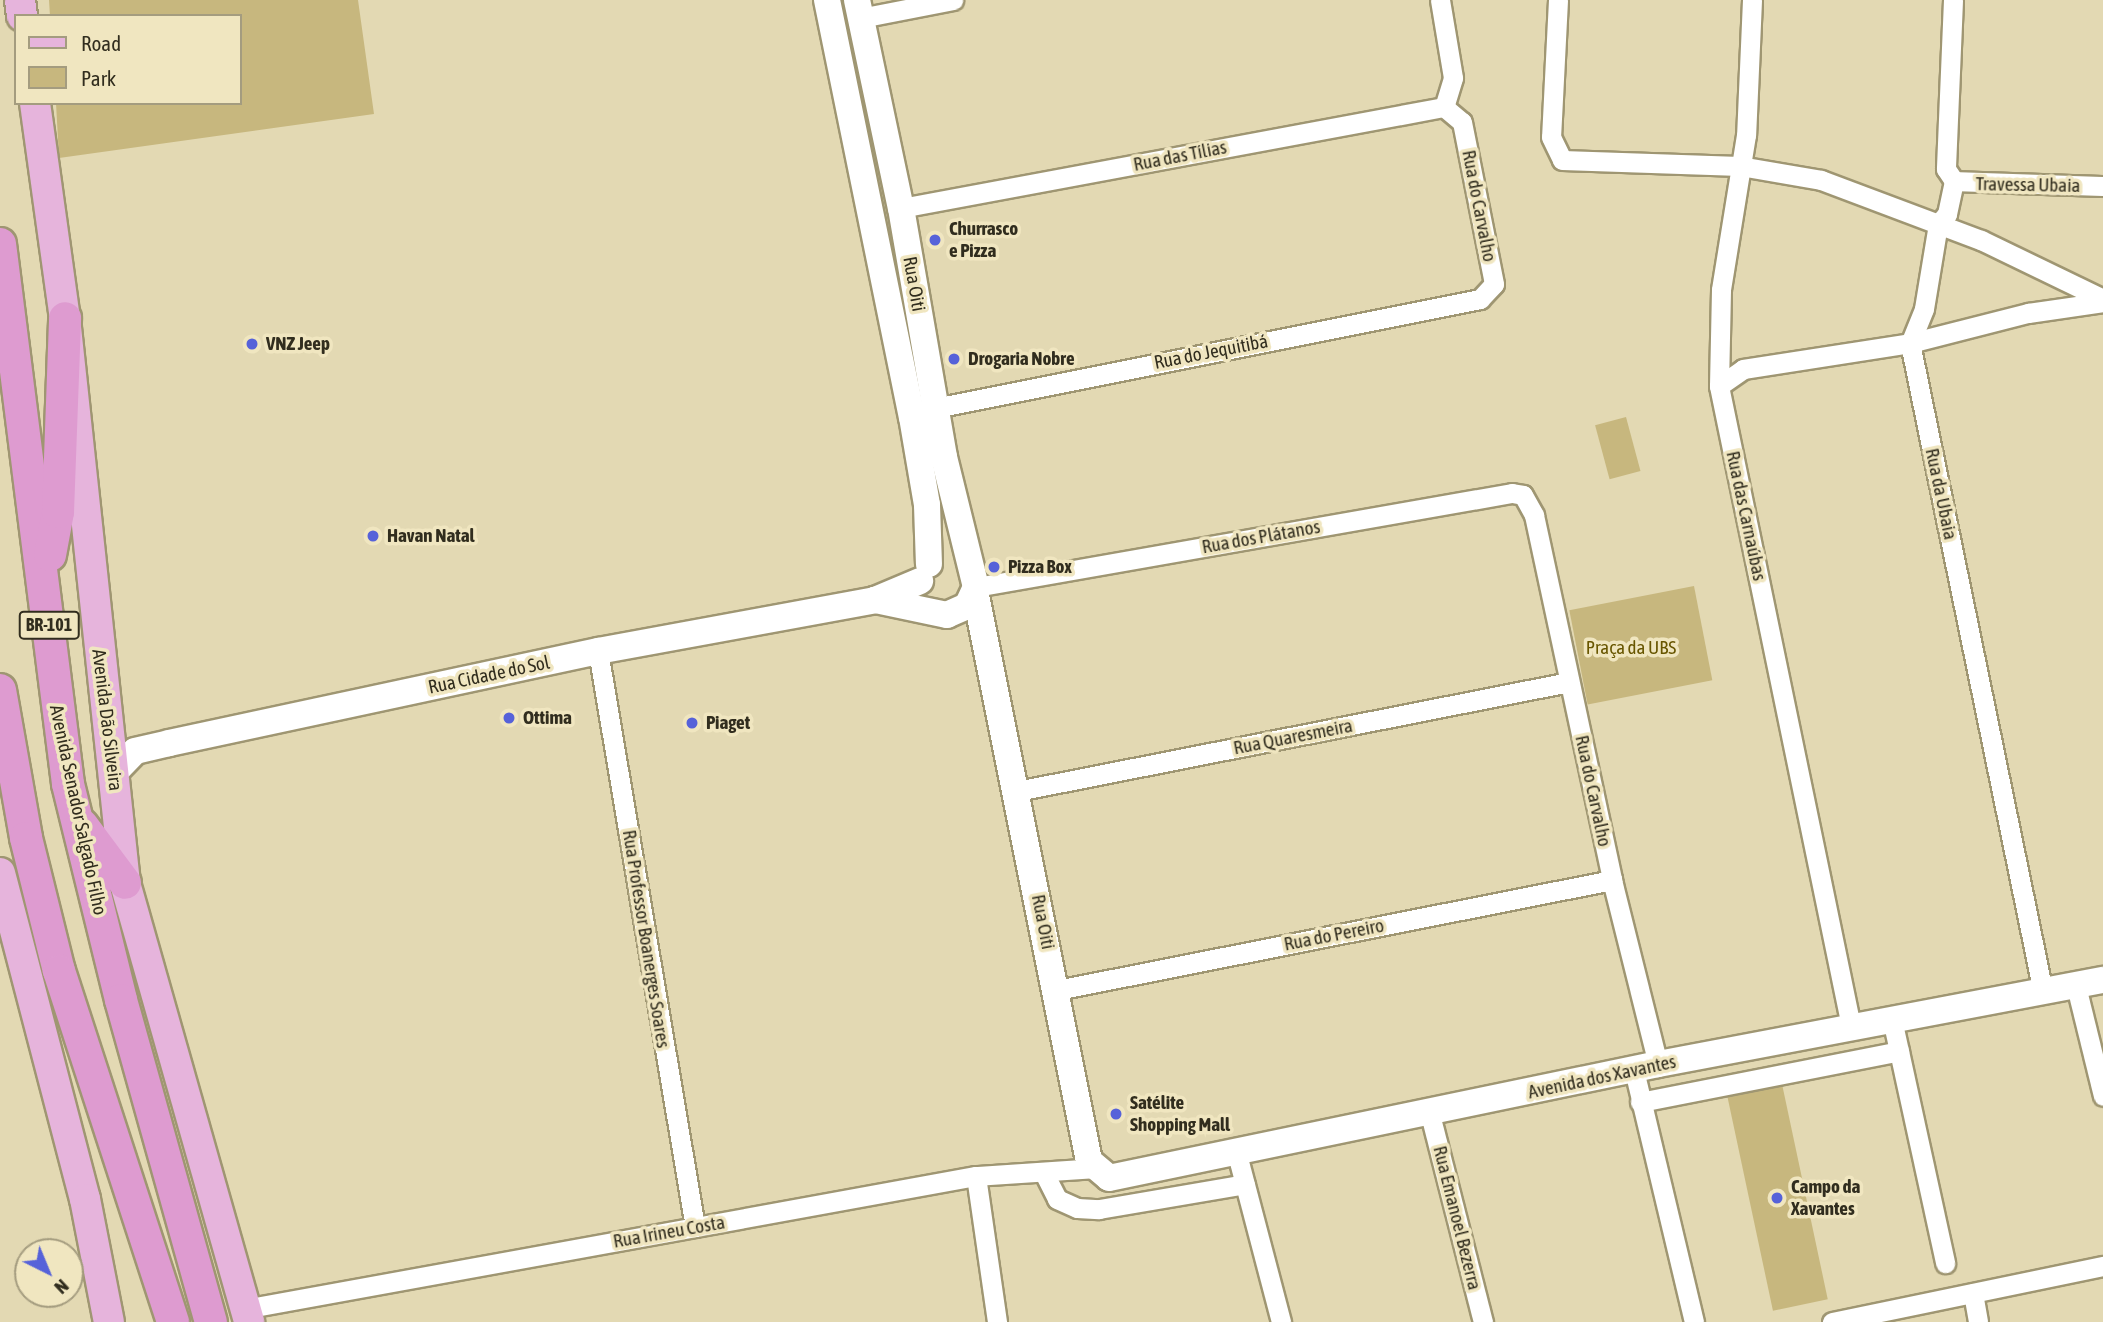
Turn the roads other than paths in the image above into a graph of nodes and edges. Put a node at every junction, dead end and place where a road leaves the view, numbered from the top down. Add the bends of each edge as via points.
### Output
1 (827, 0) edge
2 (953, 0) edge
3 (1440, 0) edge
4 (1559, 0) edge
5 (1752, 0) edge
6 (1953, 0) edge
7 (859, 9) edge
8 (35, 105) edge
9 (1451, 111) junction
10 (1740, 166) junction
11 (1954, 181) junction
12 (2103, 186) edge
13 (901, 208) junction
14 (1938, 224) junction
15 (0, 244) edge
16 (1486, 295) joint
17 (2103, 300) edge
18 (65, 318) junction
19 (1910, 343) junction
20 (1719, 386) junction
21 (935, 408) junction
22 (1534, 515) joint
23 (924, 573) junction
24 (46, 580) junction
25 (974, 582) junction
26 (875, 600) junction
27 (942, 613) junction
28 (598, 652) junction
29 (989, 665) junction
30 (1569, 682) junction
31 (0, 690) edge
32 (114, 773) junction
33 (1017, 791) junction
34 (75, 816) junction
35 (0, 873) edge
36 (1612, 880) junction
37 (125, 883) junction
38 (2103, 980) edge
39 (2076, 986) junction
40 (1057, 990) junction
41 (2043, 992) junction
42 (1892, 1019) junction
43 (1851, 1026) junction
44 (1821, 1033) junction
45 (1770, 1042) junction
46 (1899, 1051) junction
47 (1828, 1065) junction
48 (1646, 1067) junction
49 (1776, 1074) junction
50 (2103, 1096) edge
51 (1640, 1102) junction
52 (1430, 1114) junction
53 (1237, 1154) junction
54 (1099, 1172) junction
55 (1044, 1173) junction
56 (976, 1176) junction
57 (1245, 1184) junction
58 (695, 1227) junction
59 (1945, 1263) dead end
60 (2103, 1266) edge
61 (1973, 1293) junction
62 (247, 1315) edge
63 (109, 1322) edge
64 (173, 1322) edge
65 (211, 1322) edge
66 (997, 1322) edge
67 (1281, 1322) edge
68 (1483, 1322) edge
69 (1695, 1322) edge
70 (1832, 1322) edge
71 (1978, 1322) edge

1 - 23 main road, Rua Oiti via 927,505
2 - 7 street
3 - 9 street via 1453,78
4 - 10 street via 1551,137 1562,160
5 - 10 street, Rua das Carnaúbas via 1746,135
6 - 11 street via 1946,169
7 - 13 main road, Rua Oiti
8 - 18 main road, Avenida Dão Silveira
9 - 13 street, Rua das Tílias
9 - 16 street, Rua do Carvalho via 1494,284
10 - 14 street via 1821,180
10 - 20 street, Rua das Carnaúbas via 1721,290
11 - 12 street, Travessa Ubaia
11 - 14 street via 1947,214
13 - 21 main road, Rua Oiti
14 - 17 street
14 - 19 street via 1924,309
15 - 24 highway, Avenida Senador Salgado Filho / BR-101
16 - 21 street, Rua do Jequitibá
17 - 19 street via 2028,313
18 - 24 highway via 58,512
18 - 32 main road, Avenida Dão Silveira
19 - 20 street via 1743,369
19 - 41 street, Rua da Ubaia
20 - 43 street, Rua das Carnaúbas
21 - 25 main road, Rua Oiti
22 - 25 street, Rua dos Plátanos via 1529,502 1512,493
22 - 30 street, Rua do Carvalho
23 - 25 main road via 943,558 958,559
23 - 26 main road, Rua Cidade do Sol
23 - 27 main road via 920,594
24 - 34 highway, Avenida Senador Salgado Filho / BR-101 via 55,700
25 - 27 main road via 967,606
25 - 29 main road, Rua Oiti
26 - 27 main road, Rua Cidade do Sol
26 - 28 main road, Rua Cidade do Sol
27 - 29 main road, Rua Oiti
28 - 32 main road, Rua Cidade do Sol via 135,751
28 - 58 street, Rua Professor Boanerges Soares
29 - 33 main road, Rua Oiti
30 - 33 street, Rua Quaresmeira
30 - 36 street, Rua do Carvalho
31 - 64 highway via 26,838 59,971
32 - 37 main road, Avenida Dão Silveira
33 - 40 main road, Rua Oiti
34 - 37 highway
34 - 65 highway, Avenida Senador Salgado Filho / BR-101
35 - 63 main road via 85,1199
36 - 40 street, Rua do Pereiro
36 - 48 street, Rua do Carvalho
37 - 62 main road, Avenida Dão Silveira
38 - 39 main road, Avenida dos Xavantes
39 - 41 main road, Avenida dos Xavantes
39 - 50 street
40 - 54 main road, Rua Oiti via 1088,1161
41 - 42 main road, Avenida dos Xavantes
42 - 43 main road, Avenida dos Xavantes
42 - 46 street
43 - 44 main road, Avenida dos Xavantes
44 - 45 main road, Avenida dos Xavantes
44 - 47 street
45 - 48 main road, Avenida dos Xavantes
45 - 49 street
46 - 47 street, Avenida dos Xavantes
46 - 59 street
47 - 49 street, Avenida dos Xavantes
48 - 51 street, Rua do Carvalho
48 - 52 main road, Avenida dos Xavantes
49 - 51 street, Avenida dos Xavantes
51 - 69 street, Rua do Carvalho
52 - 53 main road, Avenida dos Xavantes
52 - 68 street, Rua Emanoel Bezerra
53 - 54 main road, Avenida dos Xavantes via 1118,1179
53 - 57 street
54 - 55 street, Rua Irineu Costa
55 - 56 street, Rua Irineu Costa
55 - 57 street via 1057,1199 1077,1208 1099,1209
56 - 58 street, Rua Irineu Costa
56 - 66 street
57 - 67 street
58 - 62 street, Rua Irineu Costa
60 - 61 street
61 - 70 street
61 - 71 street

